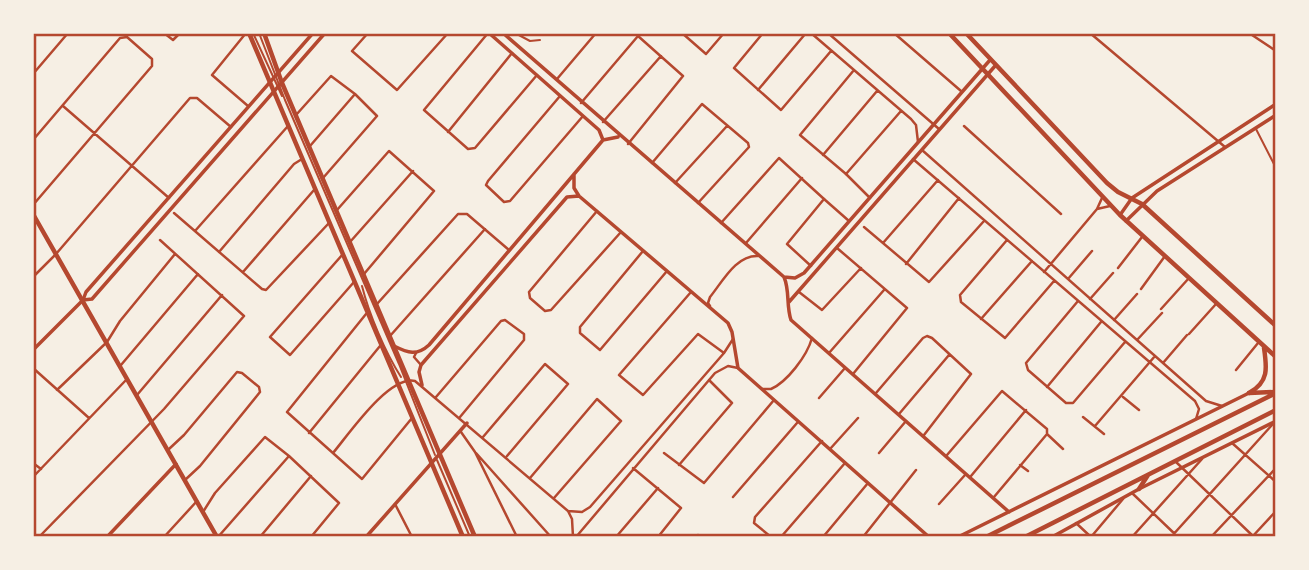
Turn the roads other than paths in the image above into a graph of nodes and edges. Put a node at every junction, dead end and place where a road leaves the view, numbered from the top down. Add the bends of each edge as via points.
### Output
1 (68, 33) edge
2 (164, 33) edge
3 (180, 33) edge
4 (249, 33) edge
5 (262, 33) edge
6 (313, 33) edge
7 (325, 33) edge
8 (368, 33) edge
9 (448, 33) edge
10 (489, 33) edge
11 (503, 33) edge
12 (515, 33) edge
13 (596, 33) edge
14 (682, 33) edge
15 (724, 33) edge
16 (763, 33) edge
17 (808, 33) edge
18 (828, 33) edge
19 (894, 33) edge
20 (949, 33) edge
21 (966, 33) edge
22 (1090, 33) edge
23 (1249, 33) edge
24 (636, 35) edge
25 (540, 40) dead end
26 (831, 51) junction
27 (1276, 51) edge
28 (512, 54) junction
29 (985, 54) junction
30 (661, 56) junction
31 (974, 60) junction
32 (990, 60) junction
33 (995, 66) junction
34 (982, 68) junction
35 (854, 70) junction
36 (33, 74) edge
37 (987, 74) junction
38 (537, 75) junction
39 (274, 77) junction
40 (556, 81) junction
41 (278, 87) junction
42 (758, 90) junction
43 (878, 90) junction
44 (961, 91) junction
45 (355, 94) junction
46 (560, 96) junction
47 (581, 103) junction
48 (1276, 104) edge
49 (62, 106) junction
50 (248, 107) junction
51 (946, 110) junction
52 (901, 111) junction
53 (296, 115) junction
54 (952, 115) junction
55 (1276, 115) edge
56 (583, 116) junction
57 (603, 122) junction
58 (933, 124) junction
59 (727, 125) junction
60 (288, 126) junction
61 (964, 126) dead end
62 (231, 127) junction
63 (1255, 128) junction
64 (939, 129) junction
65 (448, 131) junction
66 (94, 133) junction
67 (620, 137) junction
68 (33, 139) edge
69 (603, 140) junction
70 (1219, 141) junction
71 (918, 143) junction
72 (628, 144) junction
73 (310, 146) junction
74 (1225, 147) junction
75 (921, 150) junction
76 (823, 155) junction
77 (302, 159) junction
78 (913, 159) junction
79 (652, 164) junction
80 (131, 166) junction
81 (1276, 168) edge
82 (413, 170) junction
83 (574, 174) junction
84 (846, 174) junction
85 (889, 175) junction
86 (323, 178) junction
87 (802, 178) junction
88 (895, 180) junction
89 (938, 180) junction
90 (675, 183) junction
91 (315, 190) junction
92 (579, 196) junction
93 (1102, 197) junction
94 (169, 198) junction
95 (870, 198) junction
96 (959, 198) junction
97 (1132, 198) junction
98 (824, 199) junction
99 (698, 203) junction
100 (1142, 204) junction
101 (33, 205) edge
102 (1111, 206) junction
103 (1097, 209) junction
104 (337, 210) junction
105 (597, 211) junction
106 (174, 213) dead end
107 (33, 214) edge
108 (1061, 214) dead end
109 (1120, 215) junction
110 (985, 220) junction
111 (849, 221) junction
112 (1126, 221) junction
113 (329, 223) junction
114 (722, 223) junction
115 (864, 227) dead end
116 (485, 229) junction
117 (195, 231) junction
118 (621, 232) junction
119 (1142, 236) junction
120 (160, 240) dead end
121 (1007, 240) junction
122 (350, 242) junction
123 (746, 243) junction
124 (883, 243) junction
125 (837, 248) junction
126 (509, 250) junction
127 (643, 251) junction
128 (1092, 251) dead end
129 (219, 252) junction
130 (56, 254) junction
131 (175, 254) junction
132 (343, 254) junction
133 (761, 256) junction
134 (1166, 256) junction
135 (1031, 261) junction
136 (906, 264) junction
137 (1051, 264) junction
138 (811, 265) junction
139 (861, 268) junction
140 (1118, 268) dead end
141 (667, 271) junction
142 (243, 272) junction
143 (1044, 272) junction
144 (1113, 272) dead end
145 (198, 274) junction
146 (364, 274) junction
147 (784, 276) junction
148 (33, 277) edge
149 (1189, 278) junction
150 (1068, 279) junction
151 (358, 281) junction
152 (1054, 281) junction
153 (885, 289) junction
154 (1141, 289) dead end
155 (691, 292) junction
156 (798, 292) junction
157 (1137, 293) dead end
158 (222, 295) junction
159 (1090, 299) junction
160 (83, 300) junction
161 (1077, 301) junction
162 (788, 303) junction
163 (376, 304) junction
164 (1216, 304) junction
165 (712, 310) junction
166 (368, 313) junction
167 (981, 319) junction
168 (1114, 320) junction
169 (1101, 322) junction
170 (1276, 326) edge
171 (390, 336) junction
172 (812, 338) junction
173 (733, 339) junction
174 (1138, 340) junction
175 (107, 342) junction
176 (1125, 342) junction
177 (1258, 342) junction
178 (381, 345) junction
179 (394, 346) junction
180 (1264, 347) junction
181 (33, 349) edge
182 (416, 353) junction
183 (724, 353) junction
184 (828, 353) junction
185 (950, 354) junction
186 (1155, 356) junction
187 (1276, 357) edge
188 (1149, 363) junction
189 (1163, 363) junction
190 (421, 365) junction
191 (120, 366) junction
192 (33, 368) edge
193 (738, 368) junction
194 (845, 368) junction
195 (1236, 370) dead end
196 (853, 374) junction
197 (127, 379) junction
198 (406, 380) junction
199 (709, 380) junction
200 (397, 383) junction
201 (422, 385) junction
202 (1047, 387) junction
203 (762, 389) junction
204 (57, 390) junction
205 (1276, 392) edge
206 (1249, 393) junction
207 (876, 394) junction
208 (136, 395) junction
209 (1122, 396) junction
210 (436, 397) junction
211 (819, 398) dead end
212 (774, 400) junction
213 (1222, 406) junction
214 (1026, 410) junction
215 (1139, 410) dead end
216 (1276, 410) edge
217 (899, 414) junction
218 (460, 417) junction
219 (1083, 417) dead end
220 (89, 418) junction
221 (412, 418) junction
222 (858, 418) dead end
223 (1196, 419) junction
224 (906, 420) junction
225 (799, 421) junction
226 (151, 422) junction
227 (1275, 422) edge
228 (467, 424) junction
229 (1095, 426) junction
230 (461, 432) junction
231 (309, 433) junction
232 (1047, 434) junction
233 (1104, 434) dead end
234 (923, 436) junction
235 (483, 437) junction
236 (822, 441) junction
237 (1232, 443) junction
238 (830, 449) junction
239 (1063, 449) dead end
240 (167, 450) junction
241 (475, 452) junction
242 (333, 453) junction
243 (664, 453) dead end
244 (878, 453) dead end
245 (1246, 454) junction
246 (947, 455) junction
247 (289, 456) junction
248 (438, 457) junction
249 (506, 457) junction
250 (1203, 458) junction
251 (1174, 460) junction
252 (845, 462) junction
253 (33, 463) edge
254 (176, 464) junction
255 (431, 465) junction
256 (679, 465) junction
257 (1020, 465) junction
258 (633, 468) junction
259 (1182, 468) junction
260 (1276, 468) edge
261 (41, 470) junction
262 (916, 470) dead end
263 (1028, 471) dead end
264 (1149, 473) junction
265 (969, 474) junction
266 (1269, 475) junction
267 (311, 476) junction
268 (1189, 476) junction
269 (33, 477) edge
270 (530, 478) junction
271 (185, 480) junction
272 (869, 482) junction
273 (1276, 482) edge
274 (659, 488) junction
275 (1139, 489) junction
276 (1132, 493) junction
277 (1126, 496) junction
278 (1210, 496) junction
279 (733, 497) dead end
280 (994, 497) junction
281 (553, 498) junction
282 (197, 501) junction
283 (891, 502) junction
284 (396, 504) junction
285 (939, 504) dead end
286 (568, 511) junction
287 (1276, 511) edge
288 (203, 512) junction
289 (1009, 512) junction
290 (1154, 514) junction
291 (1231, 516) junction
292 (1076, 523) junction
293 (371, 531) junction
294 (1174, 536) edge
295 (1253, 536) edge
296 (39, 537) edge
297 (107, 537) edge
298 (164, 537) edge
299 (217, 537) edge
300 (260, 537) edge
301 (311, 537) edge
302 (366, 537) edge
303 (374, 537) edge
304 (412, 537) edge
305 (463, 537) edge
306 (470, 537) edge
307 (475, 537) edge
308 (517, 537) edge
309 (551, 537) edge
310 (574, 537) edge
311 (616, 537) edge
312 (658, 537) edge
313 (771, 537) edge
314 (781, 537) edge
315 (823, 537) edge
316 (863, 537) edge
317 (929, 537) edge
318 (958, 537) edge
319 (986, 537) edge
320 (1025, 537) edge
321 (1052, 537) edge
322 (1091, 537) edge
323 (1132, 537) edge
324 (1212, 537) edge

1 - 36 street
2 - 3 street via 173,40
4 - 39 main road
4 - 50 street via 212,75
5 - 39 main road
6 - 39 street
7 - 41 street
8 - 9 street via 352,51 397,90
10 - 28 street
10 - 65 street via 425,107 426,114
11 - 40 street
12 - 25 lane via 530,41
13 - 40 street
14 - 15 street via 706,54
16 - 42 street via 734,66
17 - 26 street
17 - 42 street
18 - 58 street
19 - 44 street
20 - 31 main road
21 - 29 main road
22 - 70 street
23 - 27 street
24 - 30 street
24 - 47 street
26 - 35 street
26 - 42 street via 781,110
28 - 38 street
28 - 65 street
29 - 31 main road
29 - 32 main road
30 - 57 street
30 - 72 street via 683,76
31 - 34 main road
32 - 33 main road
32 - 34 street
33 - 37 street
33 - 97 main road via 1107,183
34 - 37 main road
34 - 44 street
35 - 43 street
35 - 76 street via 800,135
37 - 54 street
37 - 93 main road
38 - 46 street
38 - 65 street via 475,148 468,149
39 - 41 main road
39 - 41 main road
39 - 50 street
40 - 47 street
41 - 53 main road
41 - 60 main road
41 - 151 lane
41 - 160 street via 92,299
43 - 52 street
43 - 76 street
44 - 51 street
45 - 53 street via 329,77
45 - 73 street
45 - 86 street via 377,116
46 - 56 street
46 - 56 street via 488,181 488,188 504,202 510,201
47 - 57 street
48 - 70 street
49 - 66 street
49 - 66 street via 120,38 127,37 153,62
49 - 68 street
50 - 62 street
51 - 54 street
51 - 58 street
52 - 71 street via 916,125
52 - 84 street
53 - 73 main road
54 - 64 street
55 - 63 street
56 - 69 street
57 - 67 street
58 - 64 street
58 - 71 street
59 - 79 street via 702,104
59 - 90 street
59 - 99 street via 749,145
60 - 77 main road
60 - 117 street
61 - 108 street
62 - 80 street via 193,96
62 - 94 street
63 - 74 street
63 - 81 lane
64 - 75 street
66 - 80 street
66 - 101 street
67 - 69 street
67 - 72 street
69 - 83 street
70 - 74 street
70 - 97 street
71 - 85 street
72 - 79 street
73 - 86 main road
74 - 100 street
75 - 78 street
75 - 137 street
76 - 84 street
77 - 91 main road
77 - 129 street
78 - 88 street
78 - 89 street
79 - 90 street
80 - 94 street
80 - 130 street
82 - 104 street via 389,151
82 - 122 street
82 - 146 street via 434,193
83 - 92 street
83 - 126 street
84 - 95 street
85 - 88 street
85 - 95 street
86 - 104 main road
87 - 98 street
87 - 114 street via 779,158
87 - 123 street
88 - 125 street
89 - 96 street
89 - 124 street
90 - 99 street
91 - 113 main road
91 - 142 street
92 - 105 street
92 - 190 street via 567,197
93 - 102 main road
93 - 103 street
94 - 160 street
95 - 111 street
96 - 110 street
96 - 136 street
97 - 100 main road
97 - 109 street
98 - 111 street
98 - 138 street via 788,244
99 - 114 street
100 - 112 street
100 - 170 main road
102 - 103 street
102 - 109 main road
103 - 137 street
104 - 122 main road
105 - 118 street
105 - 118 street via 529,292 530,298 545,311 551,310
106 - 117 street
107 - 130 main road
109 - 112 main road
110 - 121 street
110 - 136 street via 929,282
111 - 138 street
112 - 119 main road
113 - 132 main road
113 - 142 street via 267,289
114 - 123 street
115 - 124 street
116 - 126 street
116 - 163 street via 467,214 458,214
116 - 171 street
117 - 129 street
118 - 127 street
119 - 134 main road
119 - 140 street
120 - 131 street
121 - 135 street
121 - 167 street via 959,299
122 - 146 main road
123 - 133 street
124 - 136 street
125 - 139 street
125 - 156 street
126 - 182 street via 429,345
127 - 141 street
127 - 141 street via 580,327 580,334 600,350
128 - 150 street
129 - 142 street
130 - 148 street
130 - 160 main road
131 - 145 street
131 - 175 street
132 - 151 main road
132 - 151 street via 270,337 290,355
133 - 147 street
133 - 165 street via 739,260 710,297
134 - 149 main road
134 - 154 street
135 - 143 street
135 - 167 street
137 - 143 street
137 - 150 street
138 - 147 street via 800,276
139 - 153 street
139 - 156 street via 822,310
141 - 155 street
143 - 152 street
144 - 159 street
145 - 158 street
145 - 191 street
146 - 163 main road
147 - 162 street
149 - 164 main road
149 - 174 street
150 - 159 street
151 - 166 main road
151 - 198 lane via 389,355
152 - 161 street
152 - 167 street via 1007,336 1001,337
153 - 184 street
153 - 196 street via 906,311
155 - 165 street
155 - 183 street via 619,375 643,395 698,334
156 - 162 street
157 - 168 street
158 - 208 street
158 - 226 street via 243,318
159 - 168 street
160 - 175 main road
160 - 181 street
161 - 169 street
161 - 202 street via 1026,363
162 - 172 street via 791,320
163 - 171 main road
164 - 177 main road
164 - 189 street
165 - 173 street via 727,323
166 - 178 main road
166 - 231 street via 287,412
168 - 174 street
169 - 176 street
169 - 202 street
171 - 179 main road
172 - 184 street
172 - 203 street via 783,380 771,390
173 - 183 street
173 - 193 street
174 - 186 street
175 - 191 main road
175 - 204 street
176 - 188 street
176 - 202 street via 1073,404
177 - 180 main road
177 - 195 street
178 - 200 main road
178 - 231 street
179 - 182 street
179 - 198 main road
180 - 187 main road
180 - 206 main road via 1266,374
182 - 190 street
183 - 286 street via 590,507
184 - 194 street
185 - 207 street via 932,338 923,338
185 - 217 street
185 - 234 street via 970,377
186 - 188 street
186 - 189 street
188 - 209 street
188 - 223 street via 1198,404
189 - 213 street via 1206,401
190 - 201 street
191 - 197 main road
192 - 204 street
193 - 199 street via 722,368
193 - 203 street
194 - 196 street
194 - 211 street
196 - 207 street
197 - 208 main road
197 - 220 street
198 - 200 street
198 - 201 street
198 - 248 main road
199 - 256 street via 732,403
199 - 258 street
200 - 221 main road
200 - 242 street
201 - 210 street
203 - 212 street
204 - 220 street
205 - 206 main road
205 - 319 main road
206 - 213 street
207 - 217 street
208 - 226 main road
209 - 215 street
209 - 229 street
210 - 218 street
210 - 218 street via 501,321 524,334 524,340
212 - 225 street
212 - 256 street via 708,481 700,482
213 - 223 street
214 - 232 street
214 - 246 street via 1002,391
214 - 265 street
216 - 251 main road
217 - 224 street
218 - 228 street
219 - 229 street
220 - 261 street
221 - 242 street via 362,479
221 - 255 main road
222 - 238 street
223 - 289 street
224 - 234 street
224 - 244 street
225 - 236 street
225 - 279 street
226 - 240 main road
226 - 296 street
227 - 237 street
227 - 245 street
228 - 230 street
228 - 235 street
229 - 233 street
230 - 241 street
230 - 248 street
231 - 242 street
232 - 239 street
232 - 257 street
234 - 246 street
235 - 249 street
235 - 249 street via 545,364 568,384
236 - 238 street
236 - 313 street via 755,517 754,523
237 - 245 street
237 - 250 street
238 - 252 street
240 - 254 main road
240 - 271 street via 237,372 259,387 260,392
241 - 308 street
241 - 309 street
243 - 256 street
245 - 266 street
245 - 278 street
246 - 265 street
247 - 267 street
247 - 288 street via 269,439 260,439
247 - 299 street
248 - 255 street
248 - 306 lane
248 - 307 main road
249 - 270 street
250 - 259 street
250 - 268 street
251 - 259 street
251 - 264 main road
252 - 272 street
252 - 314 street
253 - 261 street
254 - 271 main road
254 - 297 street
255 - 284 street
255 - 305 main road
257 - 263 street
257 - 280 street
258 - 274 street
258 - 310 street
259 - 268 street
259 - 275 street
260 - 266 street
261 - 269 street
262 - 283 street
264 - 275 main road
264 - 320 main road
265 - 280 street
265 - 285 street
266 - 273 street
266 - 291 street
267 - 300 street
267 - 301 street via 339,503
268 - 278 street
268 - 290 street
270 - 281 street
270 - 281 street via 597,399 621,421
271 - 282 main road
272 - 283 street
272 - 315 street
274 - 311 street
274 - 312 street via 681,508
275 - 276 street
276 - 277 street
276 - 290 street
277 - 292 street
277 - 322 street
278 - 291 street
278 - 294 street
280 - 289 street
281 - 286 street
282 - 288 main road
282 - 298 street
283 - 316 street
283 - 317 street
284 - 293 street
284 - 304 street
286 - 310 street
287 - 295 street
288 - 299 main road
289 - 318 street
290 - 294 street
290 - 323 street
291 - 295 street
291 - 324 street
292 - 321 street
292 - 322 street
293 - 302 street
293 - 303 street

